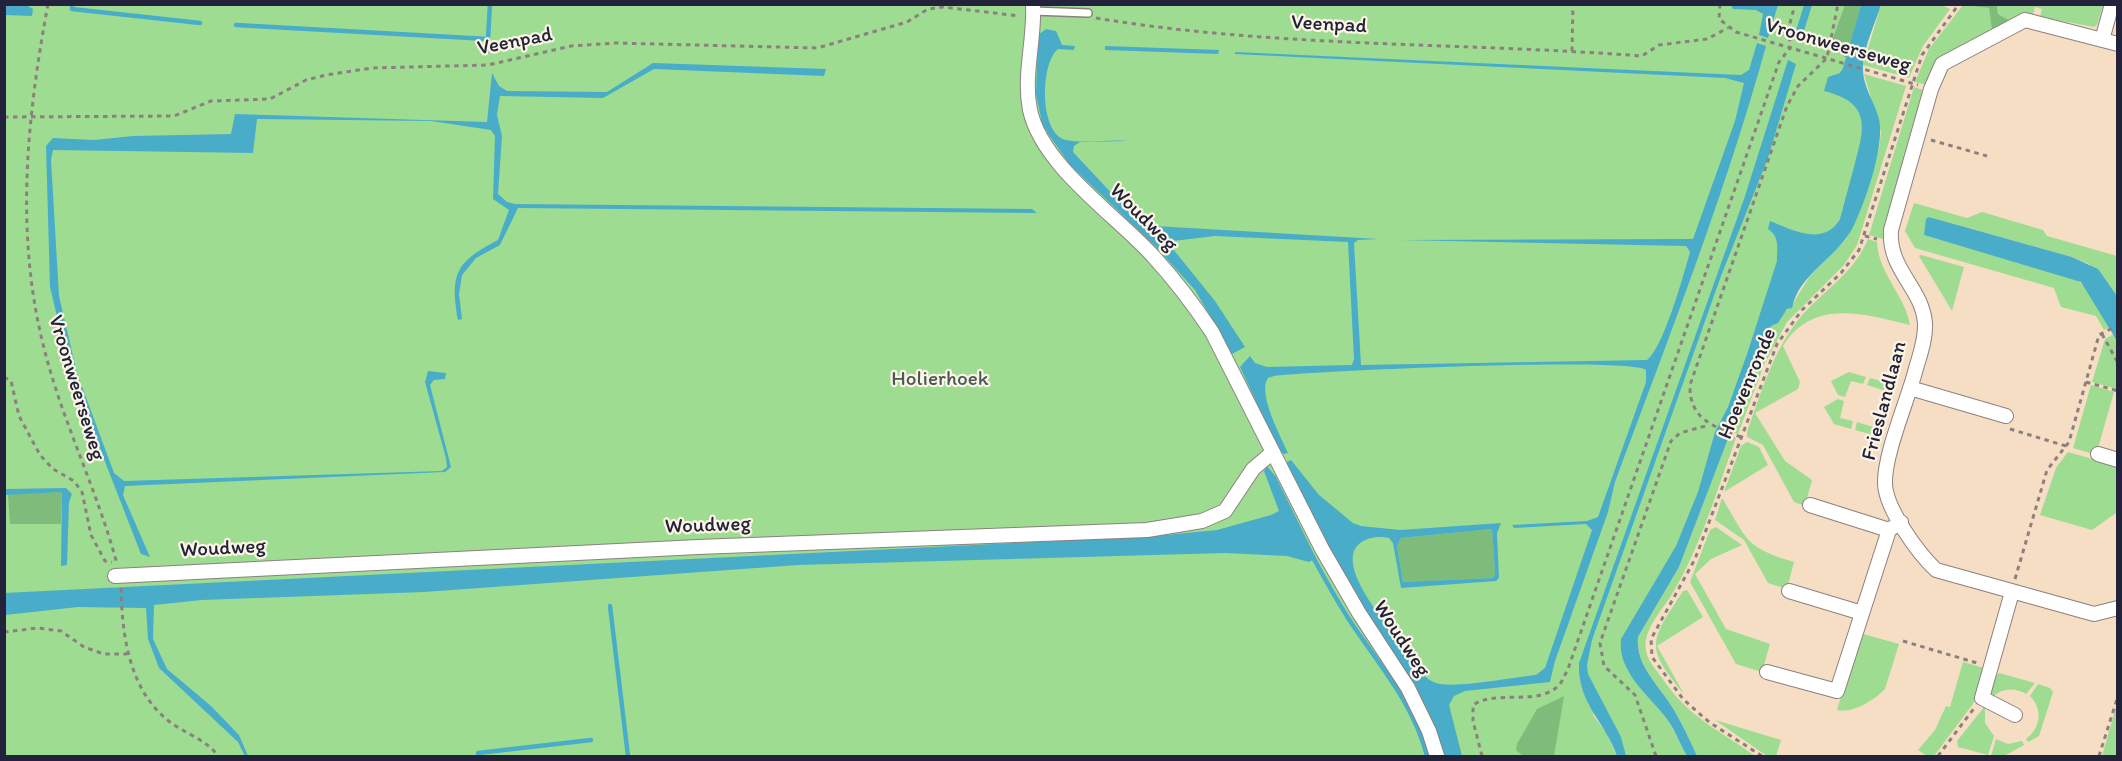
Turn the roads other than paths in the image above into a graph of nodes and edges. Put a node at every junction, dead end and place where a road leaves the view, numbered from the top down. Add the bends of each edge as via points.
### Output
1 (2112, 4) edge
2 (1033, 11) edge
3 (1088, 13) road end
4 (2102, 40) junction
5 (2118, 44) edge
6 (1910, 388) junction
7 (2006, 416) road end
8 (1272, 452) junction
9 (2098, 454) dead end
10 (2118, 460) edge
11 (1810, 505) dead end
12 (1901, 522) junction
13 (1889, 530) junction
14 (117, 574) road end
15 (1789, 591) dead end
16 (2012, 592) junction
17 (2118, 608) edge
18 (1862, 613) junction
19 (1767, 672) dead end
20 (2014, 715) dead end
21 (1437, 756) edge

1 - 4 street
2 - 3 lane
2 - 8 street, Woudweg via 1030,108 1041,137 1067,171 1153,255 1190,300 1221,347
4 - 5 street, Frieslandlaan
4 - 6 street, Frieslandlaan via 2025,20 1942,64 1931,89 1890,243 1925,322 1924,340
6 - 7 street
6 - 12 street, Frieslandlaan via 1885,483
8 - 14 street, Woudweg via 1253,469 1225,511 1202,520 1147,530
8 - 21 street, Woudweg via 1353,604 1408,688
9 - 10 street
11 - 13 street
12 - 13 street
12 - 16 street, Frieslandlaan via 1921,556 1936,570
13 - 18 street
15 - 18 street
16 - 17 street, Frieslandlaan via 2094,614
16 - 20 street via 1982,698
18 - 19 street via 1837,691

